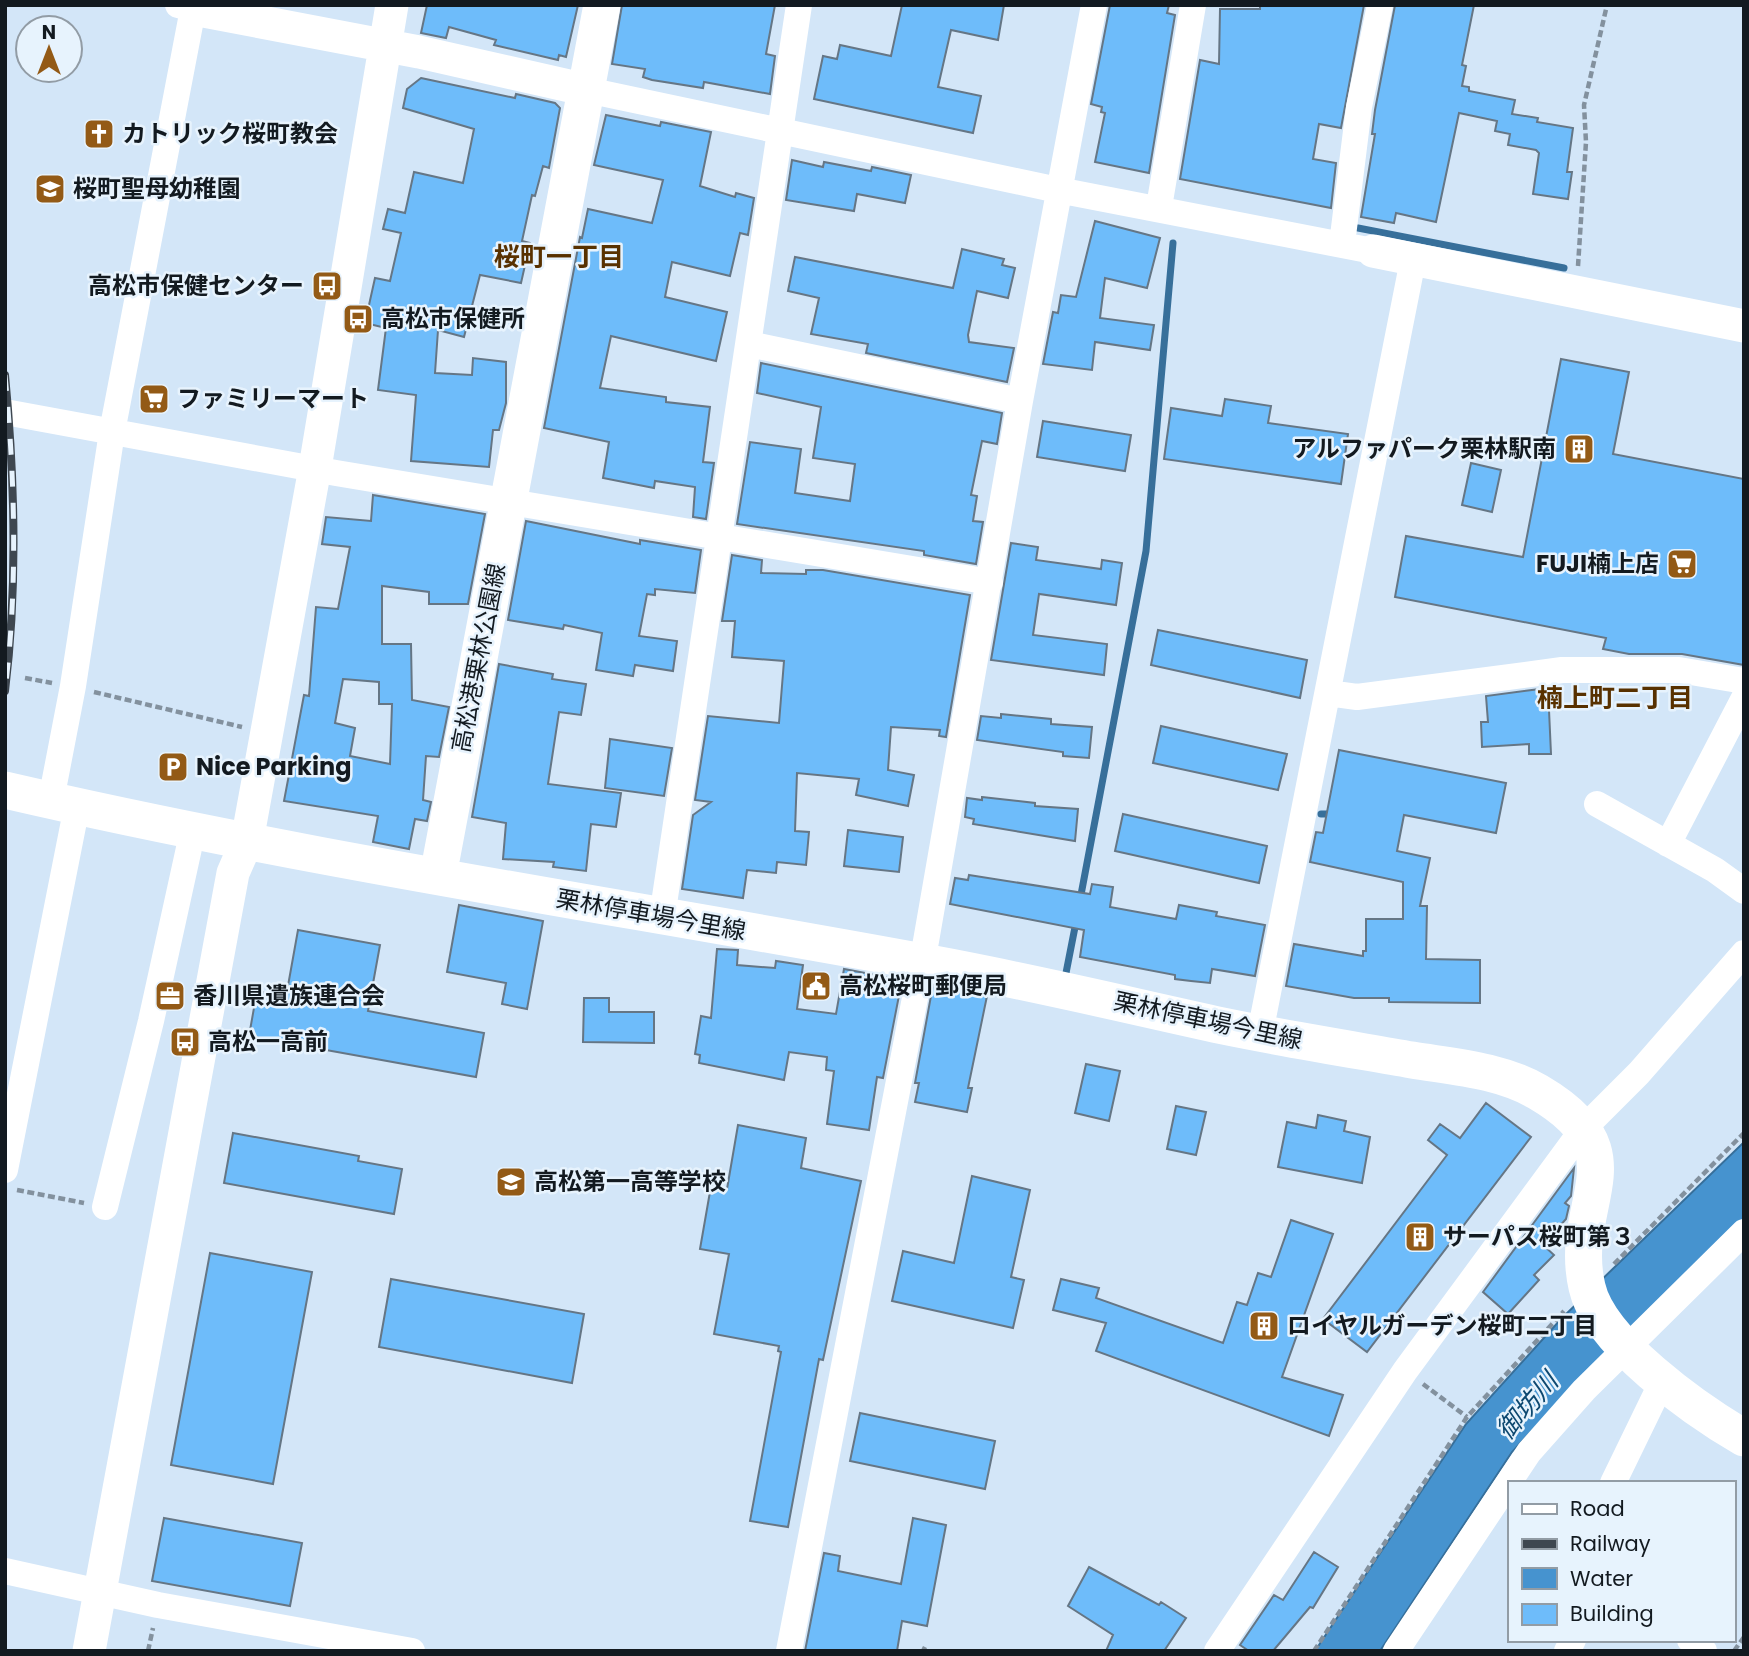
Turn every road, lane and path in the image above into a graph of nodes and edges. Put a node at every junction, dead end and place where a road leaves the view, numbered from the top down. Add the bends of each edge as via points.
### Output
1 (392, 5) edge
2 (602, 5) edge
3 (799, 5) edge
4 (1094, 5) edge
5 (1193, 5) edge
6 (1380, 5) edge
7 (1607, 5) edge
8 (202, 9) edge
9 (386, 45) junction
10 (587, 90) junction
11 (780, 128) junction
12 (1058, 190) junction
13 (1159, 207) junction
14 (1357, 247) junction
15 (1413, 260) junction
16 (1577, 292) junction
17 (1744, 326) edge
18 (749, 344) junction
19 (1020, 401) junction
20 (5, 412) edge
21 (112, 432) junction
22 (315, 467) junction
23 (508, 500) junction
24 (720, 538) junction
25 (990, 582) junction
26 (25, 678) dead end
27 (1744, 681) edge
28 (73, 686) junction
29 (1328, 693) junction
30 (1744, 698) edge
31 (243, 728) dead end
32 (5, 790) edge
33 (64, 803) junction
34 (1597, 804) dead end
35 (192, 830) junction
36 (247, 841) junction
37 (1668, 844) junction
38 (438, 876) junction
39 (1744, 891) edge
40 (662, 917) junction
41 (1744, 953) edge
42 (920, 961) junction
43 (1260, 1033) junction
44 (1583, 1129) junction
45 (1744, 1133) edge
46 (5, 1170) edge
47 (5, 1187) edge
48 (105, 1207) joint
49 (1744, 1232) edge
50 (1588, 1292) junction
51 (1622, 1347) junction
52 (1405, 1371) junction
53 (1663, 1380) junction
54 (1467, 1418) junction
55 (1744, 1438) edge
56 (1516, 1481) edge
57 (1614, 1481) edge
58 (1503, 1506) edge
59 (5, 1571) edge
60 (100, 1591) junction
61 (1744, 1637) edge
62 (89, 1651) edge
63 (412, 1651) edge
64 (789, 1651) edge
65 (1217, 1651) edge
66 (1314, 1651) edge
67 (1396, 1651) edge
68 (1734, 1651) edge

1 - 9 street
2 - 10 main road, 高松港栗林公園線
3 - 11 street
4 - 12 street
5 - 13 street
6 - 14 street via 1359,107
7 - 16 path via 1584,105
8 - 9 street
8 - 21 street
9 - 10 street
9 - 22 street
10 - 11 street
10 - 23 main road, 高松港栗林公園線
11 - 12 street
11 - 18 street
12 - 13 street
12 - 19 street
13 - 14 street
14 - 15 street
15 - 16 street
15 - 29 street
16 - 17 street
18 - 19 street
18 - 24 street
19 - 25 street
20 - 21 street
21 - 22 street
21 - 28 street
22 - 23 street
22 - 36 street
23 - 24 street
23 - 38 main road, 高松港栗林公園線
24 - 25 street
24 - 40 street
25 - 42 street
26 - 28 path
27 - 29 street via 1679,670 1562,670 1357,696
28 - 31 path
28 - 33 street
29 - 43 street
30 - 37 street
32 - 33 main road
33 - 35 main road
33 - 46 street
34 - 37 street
35 - 36 main road
35 - 48 street
36 - 38 main road
36 - 60 street via 231,886
37 - 39 street
38 - 40 main road, 栗林停車場今里線
40 - 42 main road, 栗林停車場今里線
41 - 44 street via 1639,1073
42 - 43 main road, 栗林停車場今里線
42 - 64 street
43 - 44 main road, 栗林停車場今里線 via 1508,1076 1542,1094
44 - 50 main road, 栗林停車場今里線 via 1594,1145 1597,1161 1585,1238
44 - 52 street
45 - 50 path
47 - 48 path
49 - 51 street
50 - 51 main road, 栗林停車場今里線
50 - 54 path
51 - 53 main road, 栗林停車場今里線
51 - 56 street via 1530,1452
52 - 54 path
52 - 65 street
53 - 55 main road, 栗林停車場今里線
53 - 57 street
54 - 66 path
58 - 67 street
59 - 60 street
60 - 62 street
60 - 63 street
61 - 68 path

